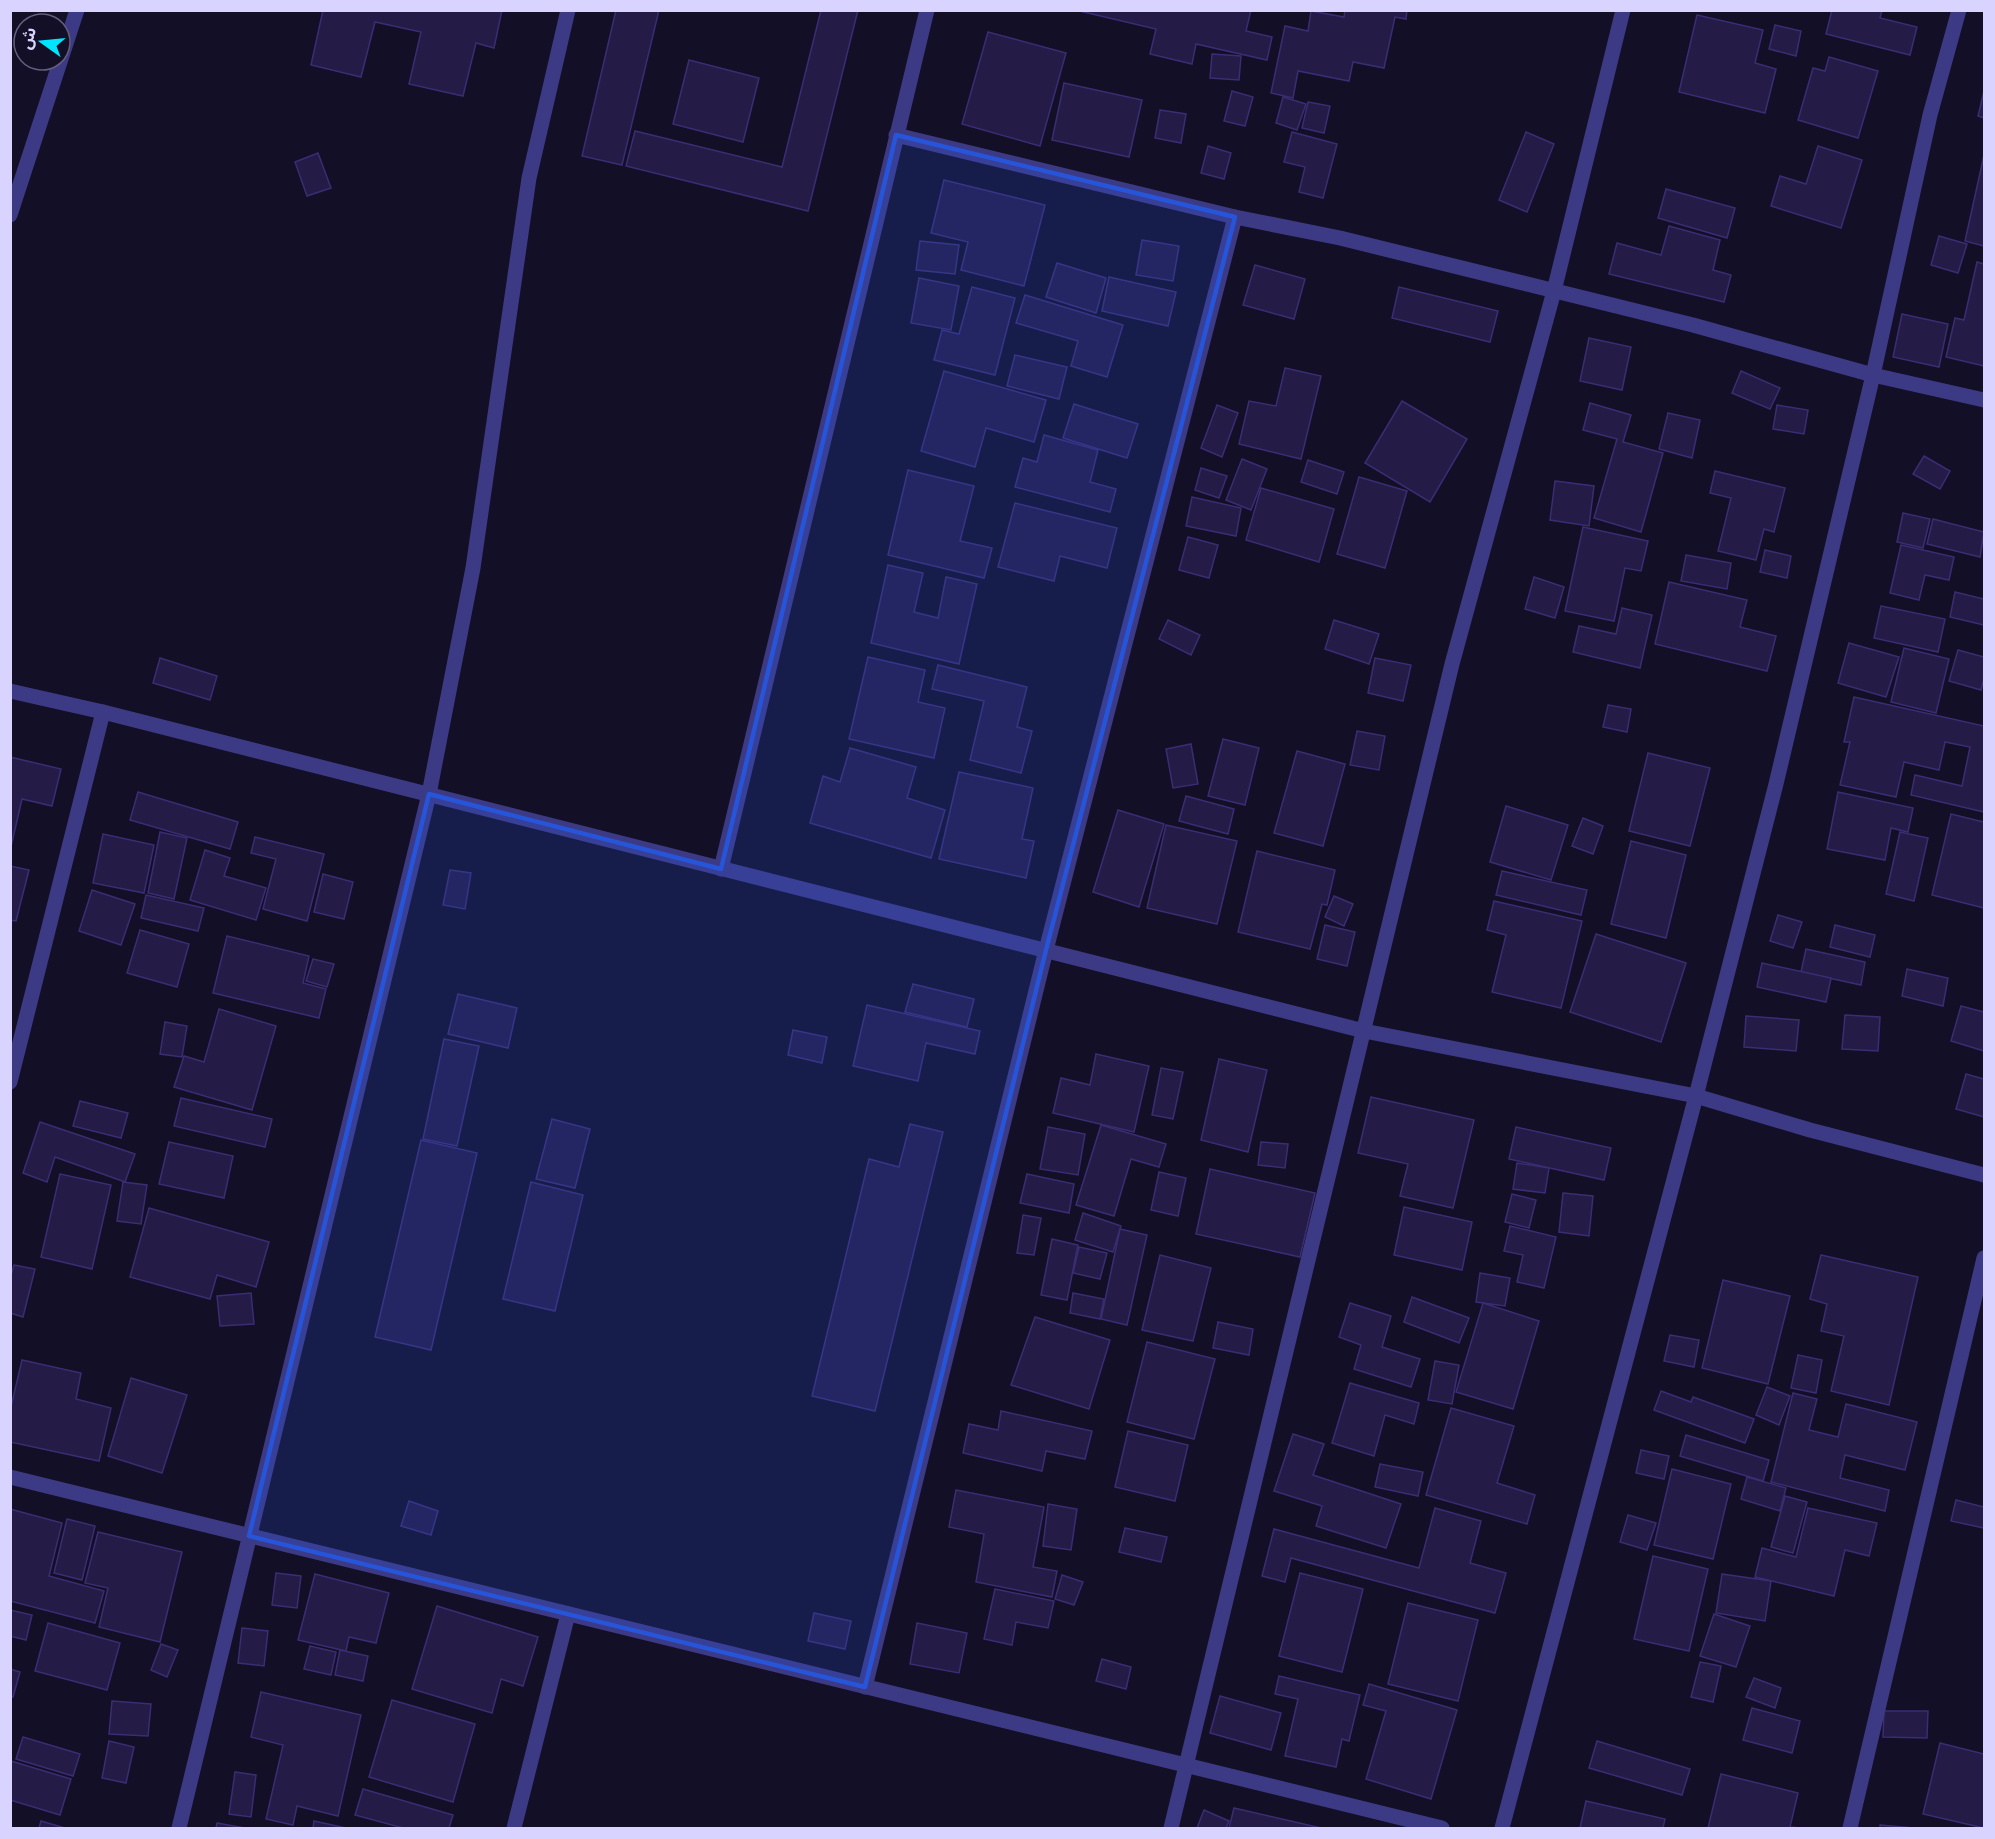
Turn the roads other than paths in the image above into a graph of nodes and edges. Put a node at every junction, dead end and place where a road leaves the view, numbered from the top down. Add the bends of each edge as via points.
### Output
1 (77, 10) edge
2 (568, 10) edge
3 (927, 10) edge
4 (1623, 10) edge
5 (1959, 10) edge
6 (896, 135) junction
7 (10, 215) edge
8 (1235, 218) junction
9 (1554, 291) junction
10 (1873, 375) junction
11 (1984, 400) edge
12 (10, 691) edge
13 (103, 712) junction
14 (429, 794) junction
15 (721, 869) junction
16 (1046, 950) junction
17 (1364, 1031) junction
18 (10, 1083) edge
19 (1696, 1096) junction
20 (1984, 1175) edge
21 (1984, 1258) edge
22 (10, 1477) edge
23 (249, 1536) junction
24 (568, 1614) junction
25 (865, 1687) junction
26 (1186, 1766) junction
27 (179, 1828) edge
28 (514, 1828) edge
29 (1171, 1828) edge
30 (1442, 1828) edge
31 (1502, 1828) edge
32 (1850, 1828) edge

1 - 7 street
2 - 14 street via 530,178 473,568
3 - 6 street
4 - 9 street
5 - 10 street via 1930,115
6 - 8 street
6 - 15 street
8 - 9 street via 1340,238
8 - 16 street
9 - 10 street
9 - 17 street via 1452,664
10 - 11 street
10 - 19 street via 1776,784
12 - 13 street
13 - 14 street
13 - 18 street
14 - 15 street
14 - 23 street
15 - 16 street
16 - 17 street
16 - 25 street
17 - 19 street
17 - 26 street
19 - 20 street
19 - 31 street
21 - 32 street
22 - 23 street
23 - 24 street
23 - 27 street
24 - 25 street
24 - 28 street
25 - 26 street
26 - 29 street
26 - 30 street

